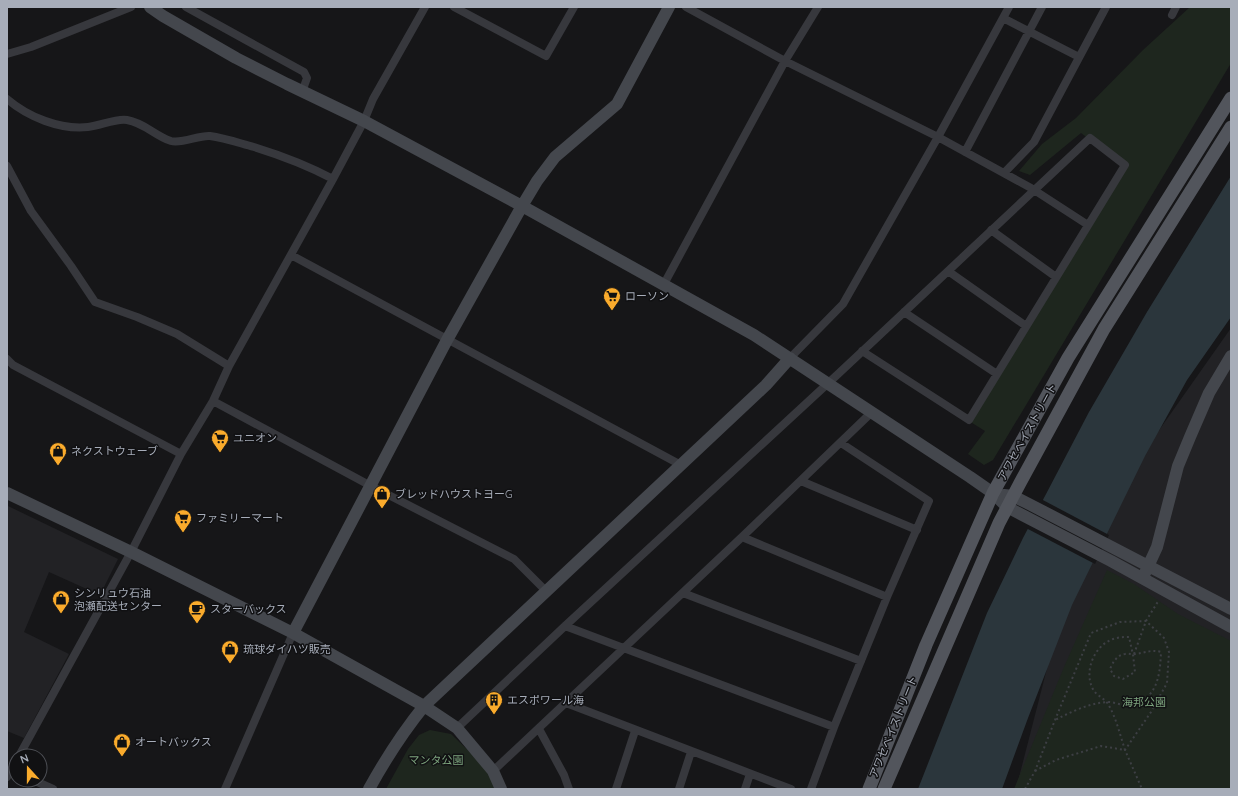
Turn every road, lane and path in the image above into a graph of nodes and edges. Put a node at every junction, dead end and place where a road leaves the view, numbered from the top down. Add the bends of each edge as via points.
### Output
1 (131, 7) edge
2 (150, 7) edge
3 (186, 7) edge
4 (425, 7) edge
5 (454, 7) edge
6 (574, 7) edge
7 (669, 7) edge
8 (686, 7) edge
9 (818, 7) edge
10 (1009, 7) edge
11 (1042, 7) edge
12 (1106, 7) edge
13 (1176, 7) edge
14 (1172, 15) dead end
15 (1003, 18) junction
16 (1029, 31) junction
17 (7, 54) edge
18 (1079, 57) junction
19 (785, 61) junction
20 (302, 92) junction
21 (1231, 98) edge
22 (7, 99) edge
23 (364, 121) junction
24 (1231, 127) edge
25 (938, 137) junction
26 (965, 152) junction
27 (7, 166) edge
28 (1004, 173) junction
29 (333, 179) junction
30 (1034, 190) junction
31 (522, 206) junction
32 (1088, 225) junction
33 (991, 230) junction
34 (291, 255) junction
35 (948, 271) junction
36 (1056, 277) junction
37 (664, 284) junction
38 (904, 312) junction
39 (1026, 326) junction
40 (447, 340) junction
41 (862, 351) junction
42 (1231, 356) edge
43 (790, 358) junction
44 (7, 359) edge
45 (229, 366) junction
46 (997, 374) junction
47 (828, 383) junction
48 (213, 402) junction
49 (872, 412) junction
50 (841, 443) junction
51 (181, 454) junction
52 (681, 465) junction
53 (801, 481) junction
54 (371, 486) junction
55 (7, 493) edge
56 (993, 493) junction
57 (1010, 502) junction
58 (917, 530) junction
59 (742, 537) junction
60 (131, 552) junction
61 (1114, 555) junction
62 (1148, 566) junction
63 (1142, 578) junction
64 (546, 591) junction
65 (683, 593) junction
66 (887, 597) junction
67 (1160, 598) dead end
68 (1231, 609) edge
69 (1146, 621) junction
70 (565, 626) junction
71 (1231, 627) edge
72 (293, 633) junction
73 (625, 648) junction
74 (1134, 655) junction
75 (861, 661) junction
76 (1107, 702) junction
77 (566, 703) junction
78 (424, 706) junction
79 (1054, 720) junction
80 (457, 728) junction
81 (834, 728) junction
82 (538, 729) junction
83 (636, 730) junction
84 (22, 748) edge
85 (1125, 750) junction
86 (691, 752) junction
87 (1035, 771) junction
88 (493, 772) junction
89 (750, 774) junction
90 (225, 789) edge
91 (370, 789) edge
92 (501, 789) edge
93 (569, 789) edge
94 (616, 789) edge
95 (679, 789) edge
96 (745, 789) edge
97 (790, 789) edge
98 (811, 789) edge
99 (869, 789) edge
100 (884, 789) edge
101 (1025, 789) edge
102 (1142, 789) edge

1 - 17 street
2 - 20 street via 236,58
3 - 20 street via 304,72 307,78
4 - 23 street via 373,99
5 - 6 street via 546,56
7 - 31 street via 617,104 555,157
8 - 19 street
9 - 19 street
10 - 15 street
11 - 16 street
12 - 18 street
13 - 14 street
15 - 16 street
15 - 25 street
16 - 18 street
16 - 26 street
18 - 28 street via 1034,142
19 - 25 street
19 - 37 street
20 - 23 street
21 - 56 main road, アワセベイストリート via 1068,358
22 - 29 street via 19,109 60,126 88,127 125,120 141,123 172,141 208,136 228,139 284,156
23 - 29 street
23 - 31 street
24 - 57 main road, アワセベイストリート via 1104,329
25 - 26 street
25 - 43 street via 843,304
26 - 28 street
27 - 45 street via 31,211 95,302 176,334
28 - 30 street
29 - 34 street
30 - 32 street
30 - 32 street via 1090,138 1125,165
30 - 33 street
31 - 37 street
31 - 40 street
32 - 36 street
33 - 35 street
33 - 36 street
34 - 40 street
34 - 45 street
35 - 38 street
35 - 39 street
36 - 39 street
37 - 43 street
38 - 41 street
38 - 46 street
39 - 46 street
40 - 52 street
40 - 54 street
41 - 46 street via 969,420
41 - 47 street
42 - 62 street via 1209,393 1178,466 1157,547
43 - 47 street
43 - 52 street via 766,385
44 - 51 street
45 - 48 street
47 - 49 street
47 - 70 street
48 - 51 street
48 - 54 street
49 - 50 street
49 - 56 street
50 - 53 street
50 - 58 street via 929,500
51 - 60 street
52 - 64 street
53 - 58 street
53 - 59 street
54 - 64 street via 514,559
54 - 72 street
55 - 60 street
56 - 57 street
56 - 99 main road, アワセベイストリート via 926,645
57 - 61 street via 1021,514
57 - 61 street via 1027,503
57 - 100 main road, アワセベイストリート
58 - 66 street
59 - 65 street
59 - 66 street
60 - 72 street
60 - 84 street
61 - 62 street
61 - 63 street
62 - 63 street
62 - 68 street
63 - 71 street
64 - 78 street
65 - 73 street
65 - 75 street
66 - 75 street
67 - 69 path
69 - 74 path
69 - 79 path via 1120,622 1091,633
69 - 85 path via 1164,638 1169,652 1167,683
70 - 73 street
70 - 80 street
72 - 78 street
72 - 90 street
73 - 77 street
73 - 81 street
74 - 74 path via 1135,672 1122,679 1114,676 1110,669 1113,661 1125,654
74 - 76 path via 1129,637 1116,638 1096,652 1090,663 1089,679 1095,692
74 - 76 path via 1154,650 1161,652 1156,686 1146,699 1126,705
75 - 81 street
76 - 79 path via 1078,709
76 - 85 path
77 - 82 street
77 - 83 street
78 - 80 street
78 - 91 street via 410,723
79 - 87 path
80 - 88 street
81 - 98 street
82 - 88 street
82 - 93 street
83 - 86 street
83 - 94 street
85 - 87 path via 1101,746 1056,760
85 - 102 path
86 - 89 street
86 - 95 street
87 - 101 path
88 - 92 street
89 - 96 street
89 - 97 street

